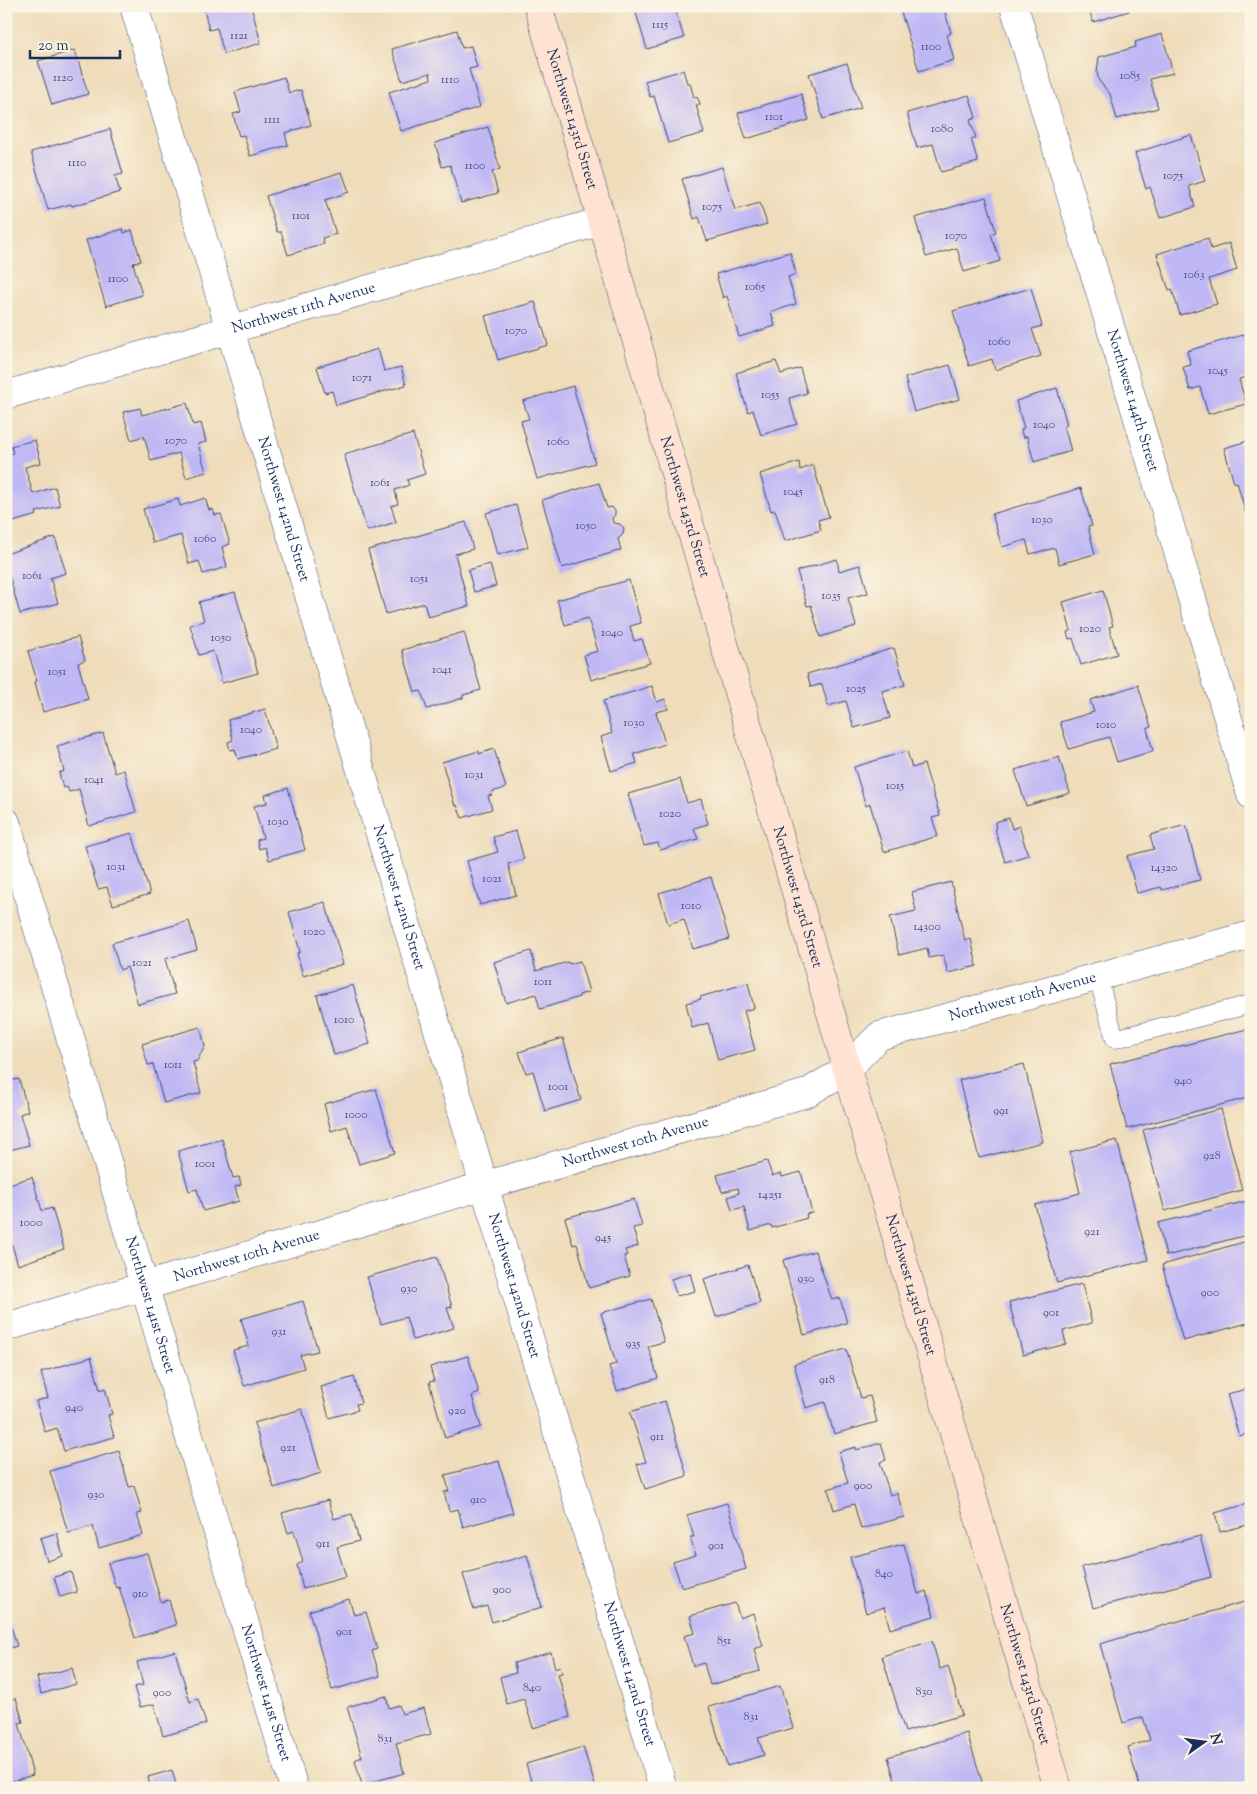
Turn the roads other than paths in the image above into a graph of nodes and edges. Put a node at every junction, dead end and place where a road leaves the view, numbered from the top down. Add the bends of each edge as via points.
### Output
1 (134, 6) edge
2 (538, 6) edge
3 (1014, 6) edge
4 (602, 221) junction
5 (230, 330) junction
6 (6, 395) edge
7 (1251, 795) edge
8 (6, 822) edge
9 (1251, 936) edge
10 (1098, 977) junction
11 (1251, 1004) edge
12 (847, 1069) junction
13 (483, 1186) junction
14 (145, 1286) junction
15 (6, 1327) edge
16 (294, 1788) edge
17 (663, 1788) edge
18 (1058, 1788) edge

1 - 5 street, Northwest 142nd Street
2 - 4 street, Northwest 143rd Street
3 - 7 street, Northwest 144th Street
4 - 5 street, Northwest 11th Avenue
4 - 12 street, Northwest 143rd Street
5 - 6 street, Northwest 11th Avenue
5 - 13 street, Northwest 142nd Street
8 - 14 street, Northwest 141st Street
9 - 10 street, Northwest 10th Avenue
10 - 11 lane via 1115,1039
10 - 12 street, Northwest 10th Avenue via 879,1036
12 - 13 street, Northwest 10th Avenue via 807,1093
12 - 18 street, Northwest 143rd Street
13 - 14 street, Northwest 10th Avenue
13 - 17 street, Northwest 142nd Street
14 - 15 street, Northwest 10th Avenue
14 - 16 street, Northwest 141st Street

